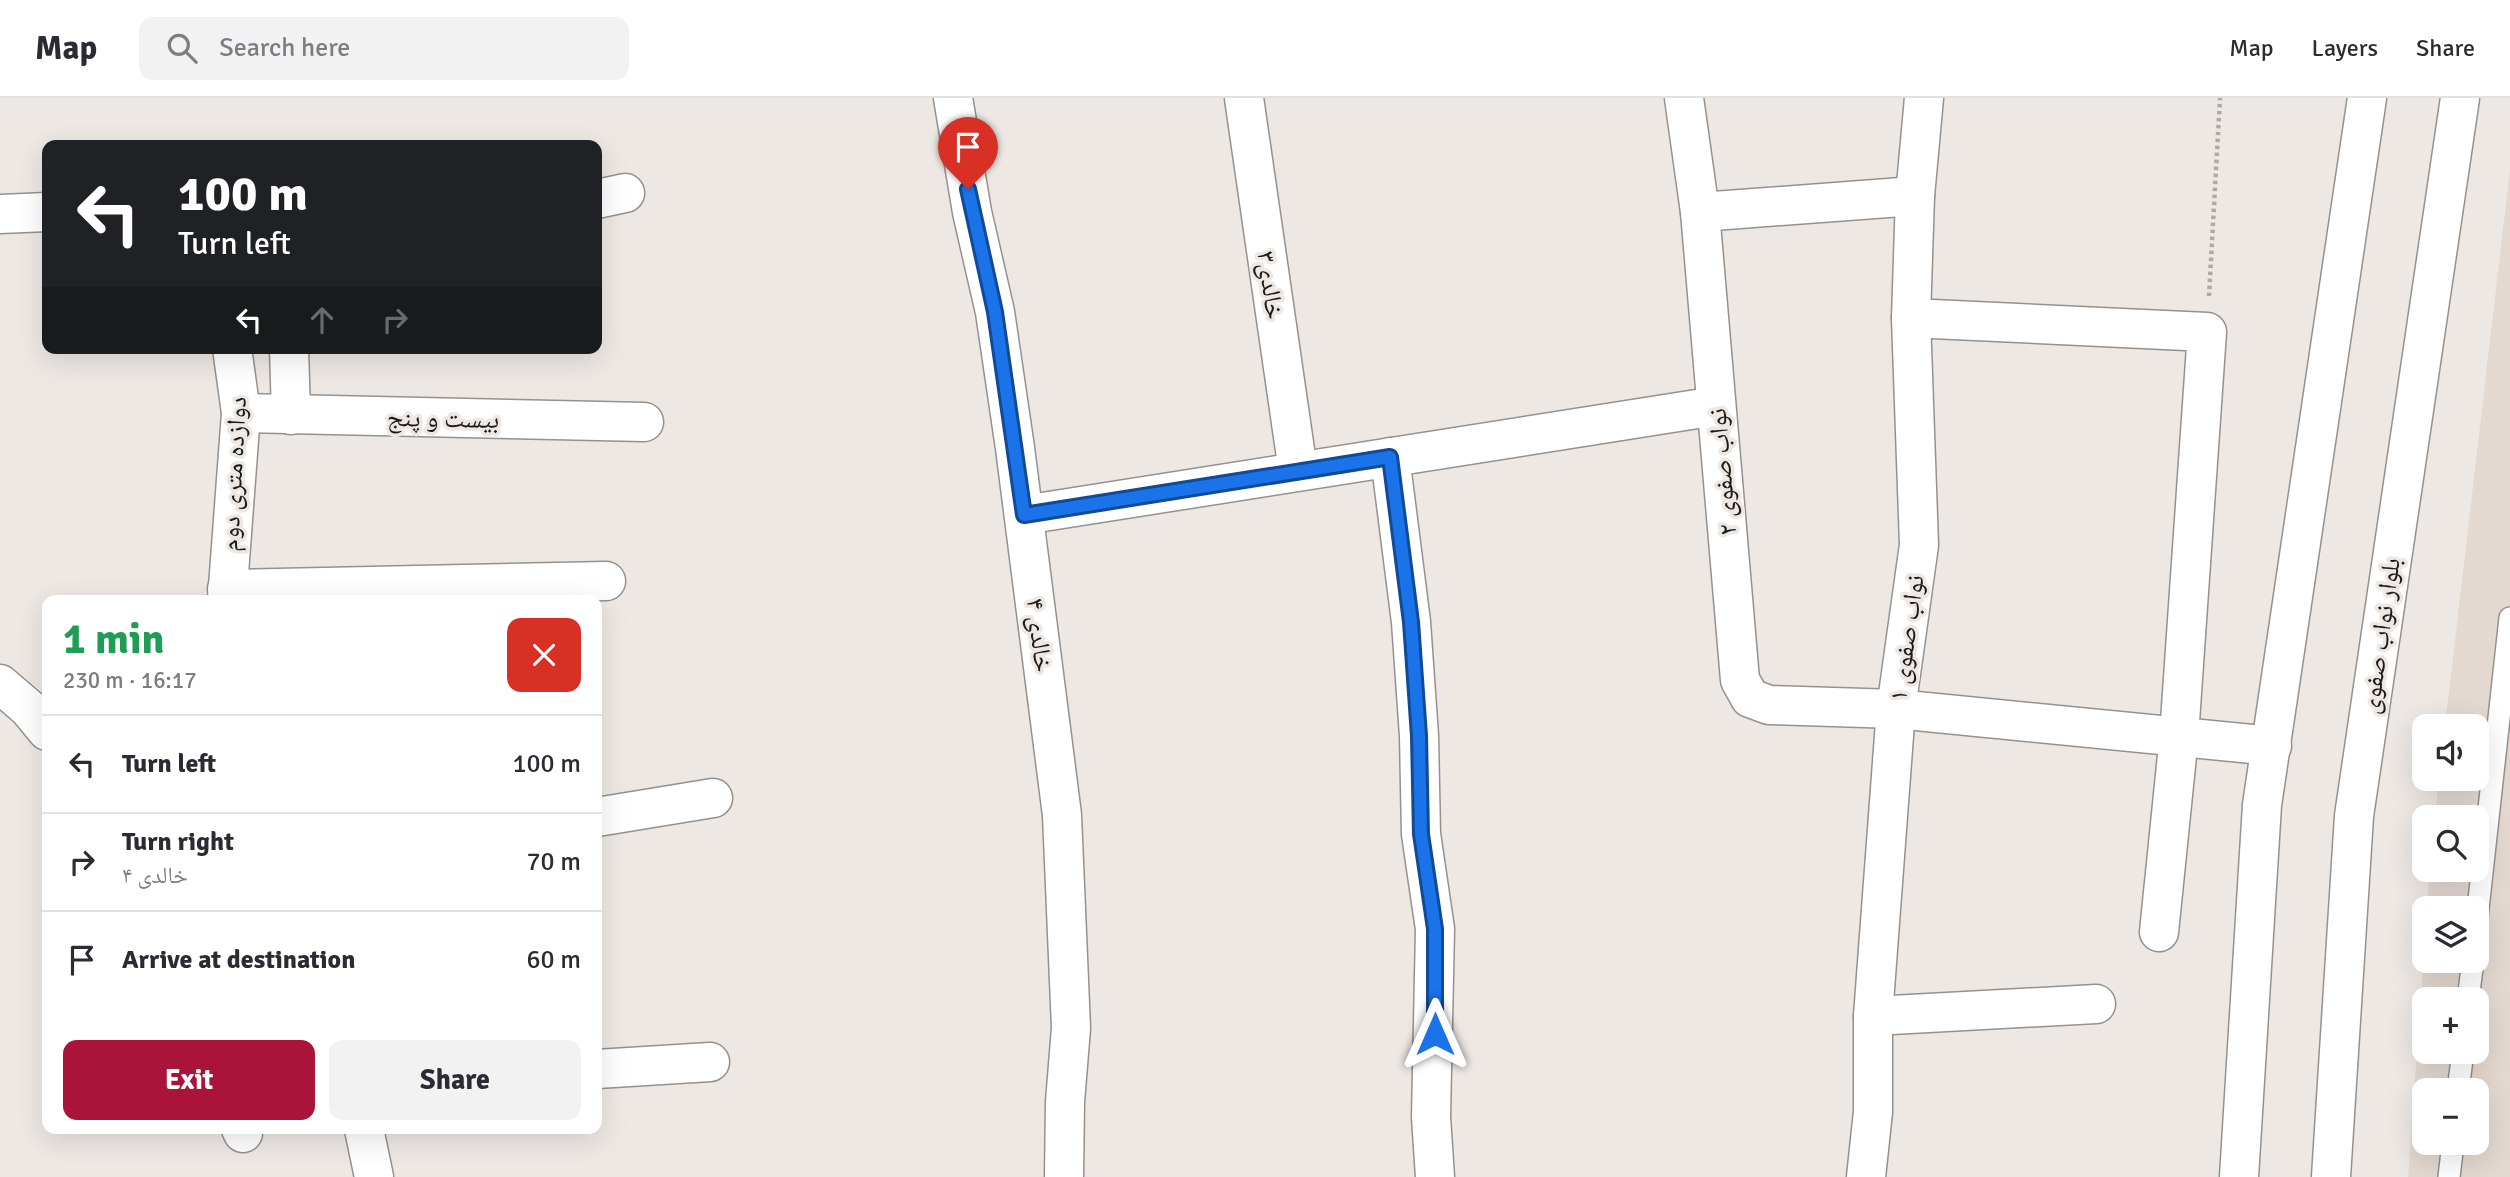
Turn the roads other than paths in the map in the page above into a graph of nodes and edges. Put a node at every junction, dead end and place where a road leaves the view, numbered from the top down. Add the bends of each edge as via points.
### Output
1 (953, 98) edge
2 (1244, 98) edge
3 (1684, 98) edge
4 (1924, 98) edge
5 (2367, 98) edge
6 (2460, 98) edge
7 (1914, 196) junction
8 (42, 212) edge
9 (1700, 212) junction
10 (0, 214) edge
11 (1910, 318) junction
12 (233, 354) edge
13 (289, 354) edge
14 (1716, 406) junction
15 (241, 413) junction
16 (292, 415) junction
17 (644, 422) dead end
18 (1390, 457) junction
19 (1298, 471) junction
20 (1024, 515) junction
21 (606, 581) dead end
22 (227, 595) edge
23 (2510, 618) edge
24 (0, 684) edge
25 (1896, 709) junction
26 (42, 725) edge
27 (2179, 736) junction
28 (2272, 746) junction
29 (713, 798) dead end
30 (602, 816) edge
31 (2479, 896) edge
32 (2159, 932) dead end
33 (2096, 1004) dead end
34 (1873, 1016) junction
35 (710, 1062) dead end
36 (602, 1069) edge
37 (365, 1134) edge
38 (2452, 1155) edge
39 (374, 1177) edge
40 (1064, 1177) edge
41 (1435, 1177) edge
42 (1866, 1177) edge
43 (2239, 1177) edge
44 (2331, 1177) edge
45 (2449, 1177) edge

1 - 20 street, خالدی ۴ via 995,312
2 - 19 street, خالدی۳
3 - 9 street, نواب صفوی ۲
4 - 7 street, نواب صفوی ۱
5 - 28 street
6 - 44 street, بلوار نواب صفوی via 2354,816
7 - 9 street
7 - 11 street, نواب صفوی ۱
8 - 10 street
9 - 14 street, نواب صفوی ۲
11 - 25 street, نواب صفوی ۱ via 1919,545
11 - 27 street via 2207,332
12 - 15 street, دوازده متری دوم
13 - 16 street
14 - 18 street
14 - 25 street, نواب صفوی ۲ via 1740,680 1750,698 1769,705
15 - 16 street, بیست و پنج
15 - 22 street, دوازده متری دوم
16 - 17 street, بیست و پنج
18 - 19 street
18 - 41 street via 1411,622 1421,834 1435,929 1431,1117
19 - 20 street
20 - 40 street, خالدی ۴ via 1062,815 1071,1028
21 - 22 street
23 - 31 lane
24 - 26 street
25 - 27 street, نواب صفوی ۲
25 - 34 street, نواب صفوی ۱
27 - 28 street, نواب صفوی ۲
27 - 32 street
28 - 43 street via 2262,805
29 - 30 street
33 - 34 street
34 - 42 street, نواب صفوی ۱ via 1873,1112
35 - 36 street
37 - 39 street
38 - 45 lane

